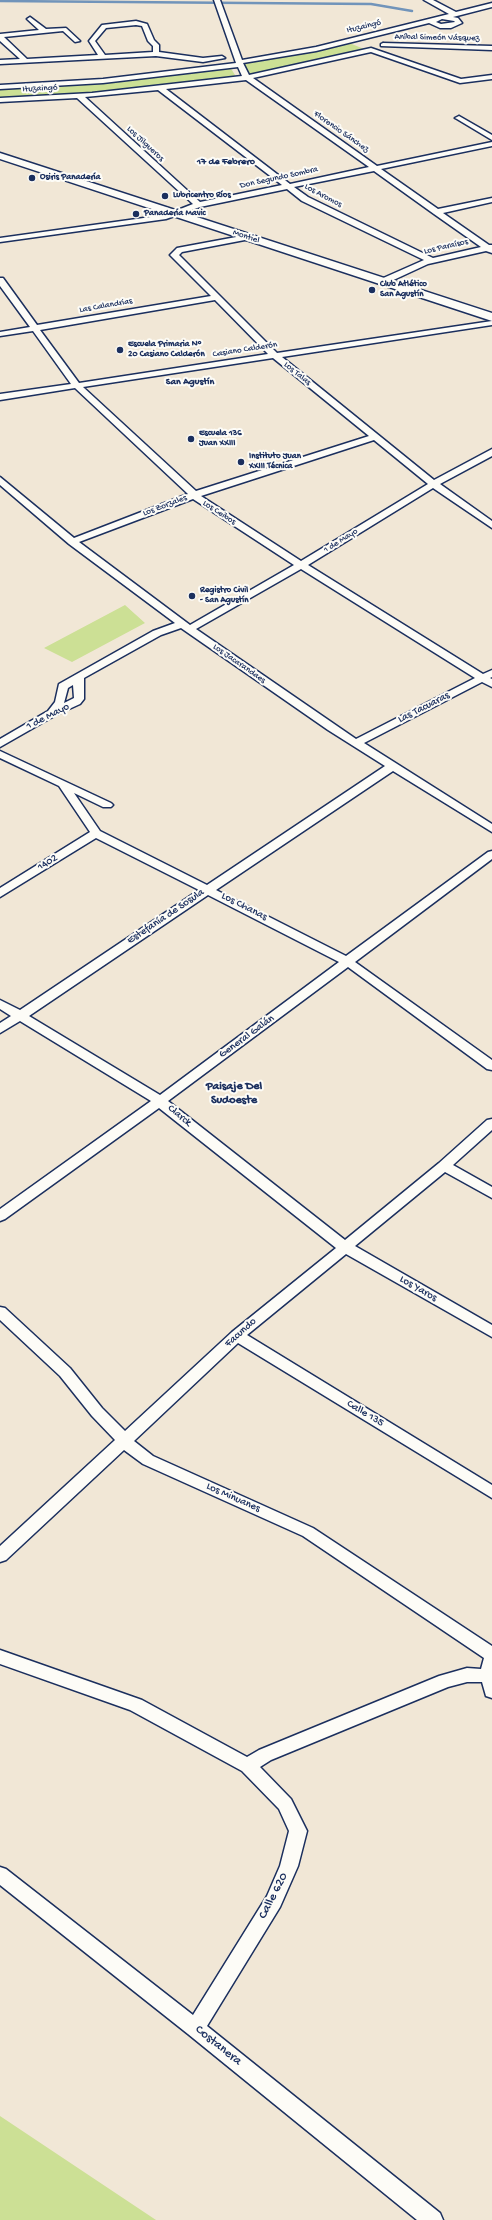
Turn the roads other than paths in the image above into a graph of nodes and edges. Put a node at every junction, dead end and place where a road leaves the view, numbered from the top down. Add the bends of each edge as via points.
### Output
1 (217, 0) edge
2 (427, 0) edge
3 (492, 4) edge
4 (454, 16) junction
5 (30, 19) dead end
6 (436, 20) junction
7 (44, 31) junction
8 (0, 36) edge
9 (77, 41) dead end
10 (382, 45) dead end
11 (492, 48) edge
12 (156, 54) junction
13 (103, 57) junction
14 (25, 60) junction
15 (239, 61) junction
16 (0, 62) edge
17 (247, 77) junction
18 (492, 77) edge
19 (0, 87) edge
20 (160, 88) junction
21 (79, 96) junction
22 (0, 100) edge
23 (459, 118) dead end
24 (492, 138) edge
25 (492, 144) edge
26 (0, 156) edge
27 (375, 168) junction
28 (288, 186) junction
29 (492, 200) edge
30 (198, 205) junction
31 (437, 212) junction
32 (176, 214) junction
33 (247, 237) junction
34 (0, 240) edge
35 (491, 248) edge
36 (431, 260) junction
37 (0, 280) edge
38 (384, 281) junction
39 (215, 298) junction
40 (492, 317) edge
41 (492, 322) edge
42 (35, 328) junction
43 (0, 334) edge
44 (275, 356) junction
45 (77, 386) junction
46 (0, 398) edge
47 (374, 437) junction
48 (492, 452) edge
49 (0, 480) edge
50 (434, 483) junction
51 (194, 495) junction
52 (492, 526) edge
53 (72, 542) junction
54 (301, 565) junction
55 (185, 626) junction
56 (487, 675) edge
57 (80, 677) junction
58 (492, 684) edge
59 (52, 713) junction
60 (356, 743) junction
61 (0, 744) edge
62 (0, 754) edge
63 (393, 766) junction
64 (64, 784) junction
65 (107, 805) dead end
66 (492, 829) edge
67 (96, 833) junction
68 (492, 854) edge
69 (208, 889) junction
70 (0, 893) edge
71 (348, 962) junction
72 (0, 1004) edge
73 (18, 1017) junction
74 (0, 1029) edge
75 (492, 1066) edge
76 (160, 1101) junction
77 (492, 1123) edge
78 (444, 1166) junction
79 (492, 1192) edge
80 (0, 1216) edge
81 (345, 1247) junction
82 (0, 1312) edge
83 (492, 1332) edge
84 (237, 1336) junction
85 (124, 1440) junction
86 (492, 1492) edge
87 (0, 1556) edge
88 (492, 1656) edge
89 (0, 1657) edge
90 (490, 1684) edge
91 (248, 1766) junction
92 (0, 1875) edge
93 (195, 2028) junction
94 (433, 2220) edge

1 - 15 street, Florencio Sánchez
2 - 4 street via 442,6
3 - 4 street, Ituzaingó
4 - 6 street, Ituzaingó
4 - 6 street via 460,22 454,26
5 - 7 street
6 - 15 street, Ituzaingó via 303,51
7 - 8 street
7 - 9 street via 64,29
8 - 14 street
10 - 11 street, Aníbal Simeón Vásquez
12 - 13 street
12 - 13 street via 156,45 151,41 145,25 136,23 104,26 92,41
12 - 15 street via 203,60
13 - 14 street
14 - 16 street
15 - 17 street, Florencio Sánchez
15 - 19 street, Ituzaingó via 103,81
17 - 18 street, Ituzaingó via 372,50 460,81
17 - 20 street, Ituzaingó
17 - 27 street, Florencio Sánchez
20 - 21 street, Ituzaingó
20 - 28 street, Los Aromos
21 - 22 street, Ituzaingó
21 - 30 street, Los Jilgueros
23 - 24 street
25 - 27 street, Don Segundo Sombra
26 - 32 street, Montiel
27 - 28 street, Don Segundo Sombra
27 - 31 street, Florencio Sánchez
28 - 30 street, Don Segundo Sombra
28 - 36 street, Los Aromos via 322,208
29 - 31 street
30 - 32 street, Don Segundo Sombra
31 - 35 street, Florencio Sánchez
32 - 33 street, Montiel
32 - 34 street, Don Segundo Sombra
33 - 38 street, Montiel
33 - 39 street, Los Talas via 175,253 175,258
35 - 36 street, Los Paraísos
36 - 38 street, Los Paraísos
37 - 42 street, Los Ceibos
38 - 40 street, Montiel
39 - 42 street, Las Calandrias
39 - 44 street, Los Talas
41 - 44 street, Casiano Calderón
42 - 43 street, Las Calandrias
42 - 45 street, Los Ceibos
44 - 45 street, Casiano Calderón
44 - 47 street, Los Talas
45 - 46 street, Casiano Calderón
45 - 51 street, Los Ceibos
47 - 50 street, Los Talas
47 - 51 street, Los Zorzales
48 - 50 street, 1 de Mayo
49 - 53 street, Los Jacarandaes
50 - 52 street, Los Talas
50 - 54 street, 1 de Mayo
51 - 53 street, Los Zorzales
51 - 54 street, Los Ceibos
53 - 55 street, Los Jacarandaes
54 - 55 street, 1 de Mayo via 204,622
54 - 56 street, Los Ceibos
55 - 57 street, 1 de Mayo via 157,633
55 - 60 street, Los Jacarandaes
56 - 58 street, Los Ceibos
56 - 60 street, Las Tacuaras
57 - 59 street via 63,686 60,702
57 - 59 street, 1 de Mayo via 79,699
59 - 61 street, 1 de Mayo
60 - 63 street, Los Jacarandaes
62 - 64 street
63 - 66 street, Los Jacarandaes
63 - 69 street, Estefanía de Sosula
64 - 65 street
64 - 67 street, Los Chanas
67 - 69 street, Los Chanas
67 - 70 street, 1402
68 - 71 street, General Galán
69 - 71 street, Los Chanas
69 - 73 street, Estefanía de Sosula
71 - 75 street, Los Chanas
71 - 76 street, General Galán
72 - 73 street, Clarck
73 - 74 street, Estefanía de Sosula
73 - 76 street, Clarck
76 - 80 street, General Galán
76 - 81 street, Clarck
77 - 78 street, Facundo
78 - 79 street
78 - 81 street, Facundo
81 - 83 street, Los Yaros
81 - 84 street, Facundo
82 - 85 street, Los Minuanes via 65,1372 87,1401
84 - 85 street, Facundo
84 - 86 street, Calle 135
85 - 87 street, Facundo
85 - 88 street, Los Minuanes via 148,1460 314,1535
88 - 90 street via 489,1665
89 - 91 street, Calle 620 via 136,1705
90 - 91 street via 468,1675 445,1680 266,1755
91 - 93 street, Calle 620 via 285,1804 298,1831 274,1901
92 - 93 street, Costanera
93 - 94 street, Costanera

